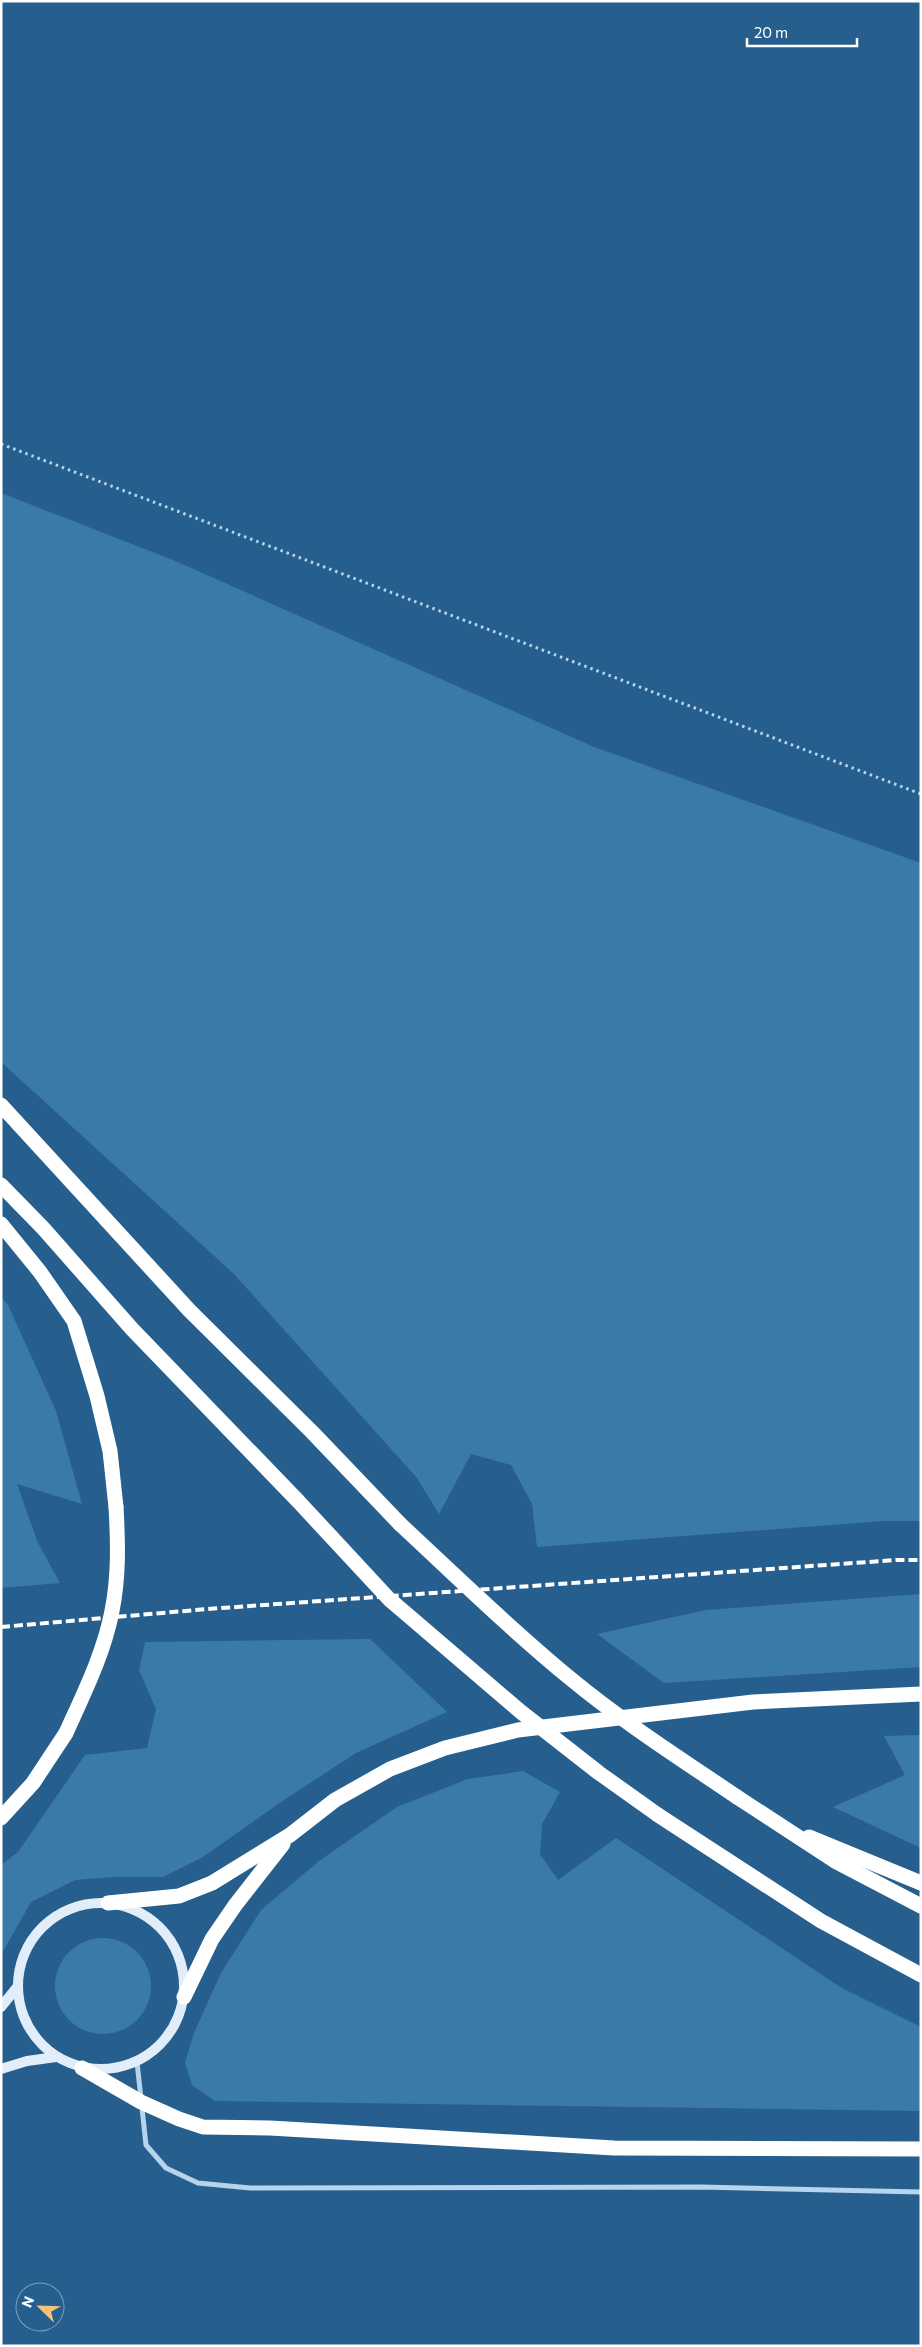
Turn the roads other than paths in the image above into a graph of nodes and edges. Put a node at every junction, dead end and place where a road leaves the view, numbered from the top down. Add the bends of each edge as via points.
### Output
1 (1, 1105) edge
2 (1, 1185) edge
3 (1, 1224) edge
4 (921, 1694) edge
5 (1, 1818) edge
6 (779, 1825) junction
7 (290, 1835) junction
8 (921, 1883) edge
9 (108, 1903) junction
10 (921, 1906) edge
11 (921, 1975) edge
12 (18, 1986) junction
13 (184, 1997) junction
14 (1, 2007) edge
15 (56, 2057) junction
16 (136, 2062) junction
17 (82, 2068) junction
18 (1, 2069) edge
19 (141, 2102) junction
20 (921, 2149) edge
21 (921, 2192) edge

1 - 6 highway, bridge via 189,1310 400,1524 491,1609 571,1680
2 - 11 highway, bridge via 132,1329 396,1605 598,1773 821,1921
3 - 5 highway, bridge via 74,1321 110,1451 118,1560 112,1611 94,1672 66,1732 32,1783
4 - 7 highway via 753,1702 518,1730 445,1748 390,1769 335,1800
6 - 8 highway
6 - 10 highway via 835,1862
7 - 9 highway via 212,1883 179,1896
7 - 13 highway via 212,1939
9 - 12 street via 81,1905 56,1916 36,1935 22,1959
9 - 13 street via 135,1909 157,1924 174,1944 184,1969
12 - 14 street
12 - 15 street via 22,2014 35,2039
13 - 16 street via 176,2024 160,2046
15 - 17 street
15 - 18 street
16 - 17 street via 109,2070
16 - 19 street
17 - 19 highway
19 - 20 highway via 203,2127 614,2148
19 - 21 street via 146,2145 166,2168 198,2183 250,2188 701,2187

